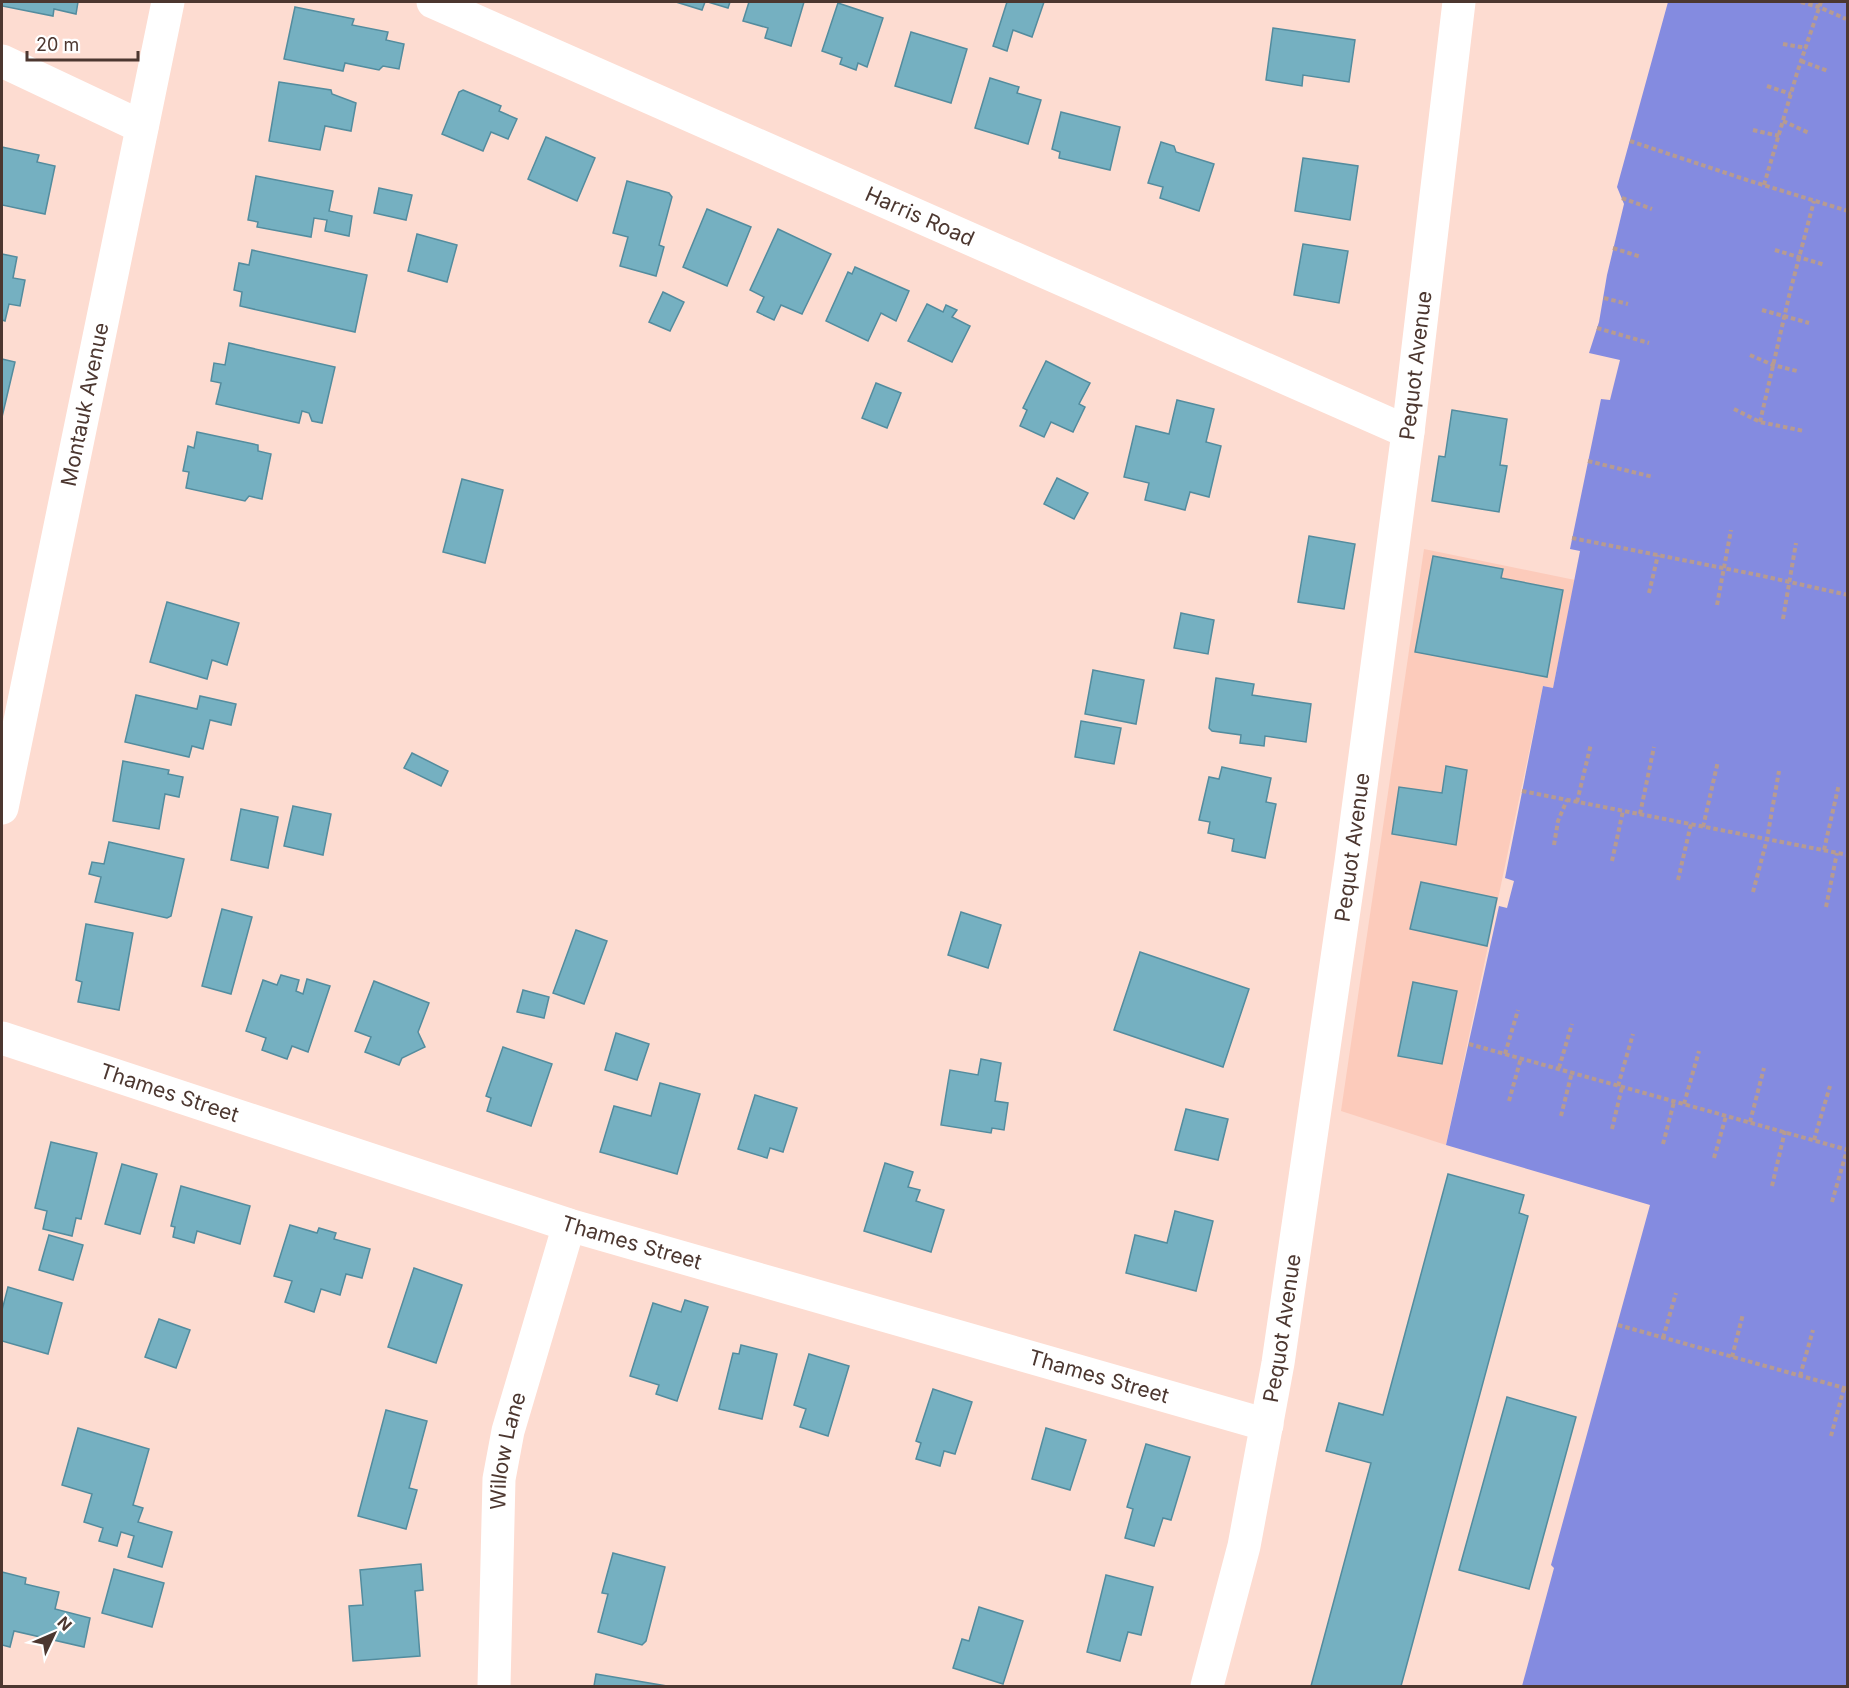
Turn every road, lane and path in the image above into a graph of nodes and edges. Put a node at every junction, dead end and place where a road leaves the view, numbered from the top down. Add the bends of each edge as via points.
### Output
1 (168, 2) edge
2 (432, 2) edge
3 (1459, 2) edge
4 (1800, 2) edge
5 (1820, 4) edge
6 (1846, 19) edge
7 (1783, 44) dead end
8 (1806, 48) junction
9 (2, 61) edge
10 (1801, 61) junction
11 (1828, 71) dead end
12 (1767, 86) dead end
13 (1791, 94) junction
14 (1783, 121) junction
15 (142, 127) junction
16 (1754, 130) dead end
17 (1809, 133) dead end
18 (1779, 136) junction
19 (1630, 141) dead end
20 (1764, 185) junction
21 (1622, 198) dead end
22 (1814, 201) junction
23 (1652, 209) dead end
24 (1848, 211) edge
25 (1613, 248) dead end
26 (1775, 250) dead end
27 (1799, 256) junction
28 (1641, 257) dead end
29 (1825, 265) dead end
30 (1604, 298) dead end
31 (1628, 304) dead end
32 (1762, 310) dead end
33 (1785, 316) junction
34 (1809, 323) dead end
35 (1597, 328) dead end
36 (1649, 343) dead end
37 (1750, 356) dead end
38 (1773, 365) junction
39 (1797, 371) dead end
40 (1734, 409) dead end
41 (1760, 422) junction
42 (1804, 431) dead end
43 (1408, 432) junction
44 (1588, 461) dead end
45 (1653, 477) dead end
46 (1731, 530) dead end
47 (1572, 538) dead end
48 (1796, 543) dead end
49 (1658, 555) junction
50 (1723, 568) junction
51 (1789, 582) junction
52 (1649, 593) dead end
53 (1848, 595) edge
54 (1717, 605) dead end
55 (1783, 620) dead end
56 (1591, 744) dead end
57 (1654, 747) dead end
58 (1718, 761) dead end
59 (1779, 771) dead end
60 (1839, 784) dead end
61 (1522, 791) dead end
62 (1567, 800) junction
63 (1577, 802) junction
64 (2, 808) edge
65 (1623, 811) junction
66 (1640, 814) junction
67 (1691, 824) junction
68 (1703, 827) junction
69 (1767, 839) junction
70 (1554, 845) dead end
71 (1824, 850) junction
72 (1837, 853) junction
73 (1848, 855) edge
74 (1612, 861) dead end
75 (1678, 880) dead end
76 (1752, 892) dead end
77 (1826, 907) dead end
78 (1518, 1010) dead end
79 (1572, 1024) dead end
80 (1633, 1034) dead end
81 (2, 1038) edge
82 (1469, 1044) dead end
83 (1699, 1051) dead end
84 (1505, 1054) junction
85 (1521, 1058) junction
86 (1559, 1068) junction
87 (1764, 1068) dead end
88 (1572, 1072) junction
89 (1620, 1086) junction
90 (1830, 1086) dead end
91 (1509, 1101) dead end
92 (1674, 1102) junction
93 (1684, 1104) junction
94 (1561, 1116) dead end
95 (1726, 1116) junction
96 (1750, 1122) junction
97 (1612, 1129) dead end
98 (1785, 1131) junction
99 (1814, 1140) junction
100 (1663, 1144) dead end
101 (1847, 1150) edge
102 (1714, 1158) dead end
103 (1772, 1186) dead end
104 (1832, 1202) dead end
105 (569, 1225) junction
106 (1676, 1293) dead end
107 (1743, 1314) dead end
108 (1618, 1325) dead end
109 (1813, 1330) dead end
110 (1663, 1338) junction
111 (1732, 1357) junction
112 (1800, 1376) junction
113 (1846, 1389) edge
114 (1267, 1425) junction
115 (1831, 1436) dead end
116 (494, 1686) edge
117 (1208, 1686) edge

1 - 15 street, Montauk Avenue
2 - 43 street, Harris Road
3 - 43 street, Pequot Avenue
4 - 5 path
5 - 6 path
5 - 8 path
7 - 8 path
8 - 10 path
9 - 15 street
10 - 11 path
10 - 13 path
12 - 13 path
13 - 14 path
14 - 17 path
14 - 18 path
15 - 64 street, Montauk Avenue
16 - 18 path
18 - 20 path
19 - 20 path
20 - 22 path
21 - 23 path
22 - 24 path
22 - 27 path
25 - 28 path
26 - 27 path
27 - 29 path
27 - 33 path
30 - 31 path
32 - 33 path
33 - 34 path
33 - 38 path
35 - 36 path
37 - 38 path
38 - 39 path
38 - 41 path
40 - 41 path
41 - 42 path
43 - 114 street, Pequot Avenue via 1340,940
44 - 45 path
46 - 50 path
47 - 49 path
48 - 51 path
49 - 50 path
49 - 52 path
50 - 51 path
50 - 54 path
51 - 53 path
51 - 55 path
56 - 63 path
57 - 66 path
58 - 68 path
59 - 69 path
60 - 71 path
61 - 62 path
62 - 63 path
62 - 70 path
63 - 65 path
65 - 66 path
65 - 74 path
66 - 67 path
67 - 68 path
67 - 75 path
68 - 69 path
69 - 71 path
69 - 76 path
71 - 72 path
72 - 73 path
72 - 77 path
78 - 84 path
79 - 86 path
80 - 89 path
81 - 105 street, Thames Street
82 - 84 path
83 - 93 path
84 - 85 path
85 - 86 path
85 - 91 path
86 - 88 path
87 - 96 path
88 - 89 path
88 - 94 path
89 - 92 path
89 - 97 path
90 - 99 path
92 - 93 path
92 - 100 path
93 - 95 path
95 - 96 path
95 - 102 path
96 - 98 path
98 - 99 path
98 - 103 path
99 - 101 path
101 - 104 path
105 - 114 street, Thames Street
105 - 116 street, Willow Lane via 508,1431 499,1479
106 - 110 path
107 - 111 path
108 - 110 path
109 - 112 path
110 - 111 path
111 - 112 path
112 - 113 path
113 - 115 path
114 - 117 street, Pequot Avenue via 1244,1546

